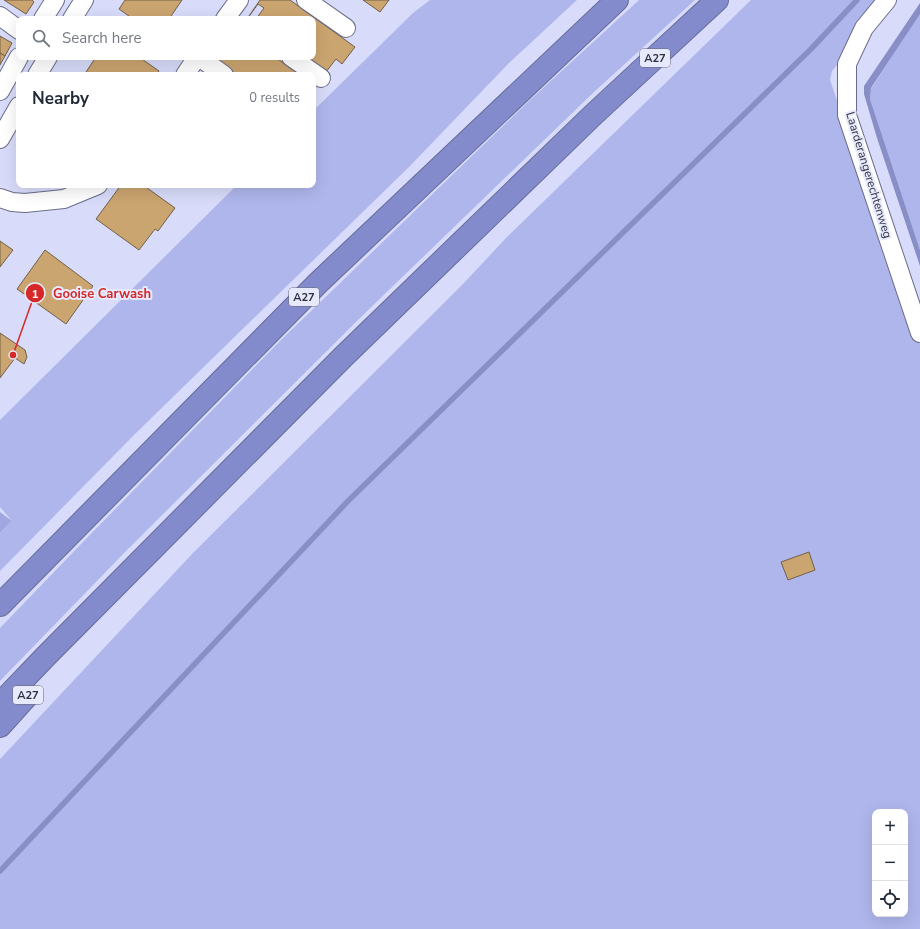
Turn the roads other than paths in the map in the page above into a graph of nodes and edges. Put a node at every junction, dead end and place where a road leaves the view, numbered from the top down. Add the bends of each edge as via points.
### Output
1 (55, 0) edge
2 (84, 0) edge
3 (306, 0) edge
4 (617, 0) edge
5 (717, 0) edge
6 (888, 0) edge
7 (0, 16) edge
8 (45, 16) edge
9 (74, 16) edge
10 (16, 28) edge
11 (346, 28) dead end
12 (17, 60) edge
13 (46, 60) edge
14 (196, 60) edge
15 (202, 60) edge
16 (295, 60) edge
17 (39, 72) edge
18 (187, 72) edge
19 (220, 72) edge
20 (312, 72) edge
21 (316, 74) edge
22 (321, 78) dead end
23 (0, 90) edge
24 (16, 111) edge
25 (0, 139) edge
26 (91, 188) edge
27 (0, 198) edge
28 (920, 333) edge
29 (0, 605) edge
30 (45, 657) junction
31 (0, 704) edge
32 (0, 726) edge

1 - 8 street
2 - 9 street
3 - 11 street
4 - 29 highway, A27 via 318,283
5 - 30 highway, A27 via 587,121 344,356
6 - 28 street, Laarderangerechtenweg via 864,28 848,64 847,115
7 - 10 street
12 - 23 street
13 - 17 street
14 - 18 street
15 - 19 street
16 - 20 street
21 - 22 street
24 - 25 street
26 - 27 street via 64,199 24,203
30 - 31 highway, A27
30 - 32 highway, A27 via 34,688

